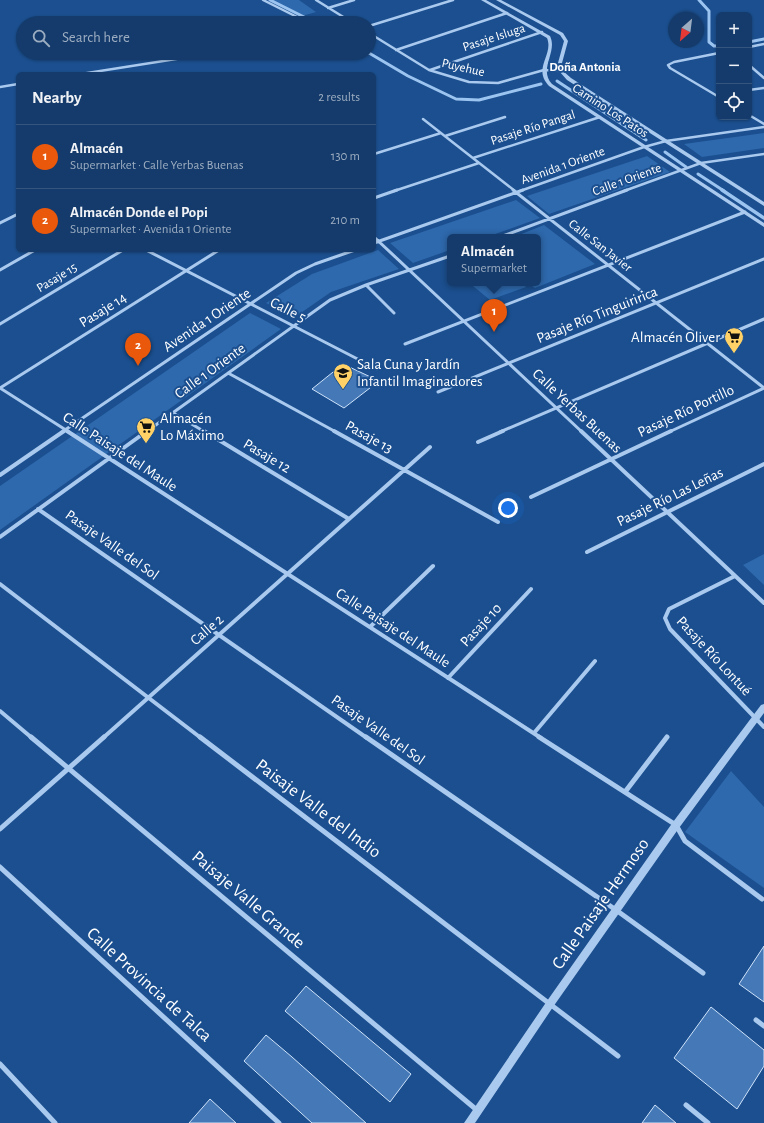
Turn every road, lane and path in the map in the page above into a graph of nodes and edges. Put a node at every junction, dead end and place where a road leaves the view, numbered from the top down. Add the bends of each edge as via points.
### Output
1 (262, 0) edge
2 (316, 0) edge
3 (354, 0) edge
4 (453, 0) edge
5 (483, 0) edge
6 (498, 0) edge
7 (328, 8) junction
8 (507, 13) junction
9 (295, 16) edge
10 (341, 16) edge
11 (376, 24) edge
12 (542, 32) junction
13 (376, 37) edge
14 (764, 44) edge
15 (752, 46) edge
16 (396, 50) junction
17 (716, 54) edge
18 (170, 60) edge
19 (752, 68) edge
20 (429, 70) junction
21 (544, 70) junction
22 (561, 71) junction
23 (94, 72) edge
24 (764, 78) edge
25 (16, 84) edge
26 (0, 87) edge
27 (764, 88) edge
28 (752, 90) edge
29 (713, 94) joint
30 (716, 96) edge
31 (504, 117) dead end
32 (600, 117) junction
33 (752, 117) edge
34 (423, 119) dead end
35 (764, 125) edge
36 (441, 133) junction
37 (445, 136) junction
38 (666, 141) junction
39 (644, 146) junction
40 (376, 153) edge
41 (764, 154) edge
42 (473, 158) junction
43 (479, 163) junction
44 (701, 163) junction
45 (681, 171) junction
46 (517, 193) junction
47 (376, 197) edge
48 (764, 204) edge
49 (745, 212) junction
50 (16, 215) edge
51 (550, 219) junction
52 (0, 223) edge
53 (764, 225) edge
54 (508, 234) edge
55 (376, 239) edge
56 (379, 242) junction
57 (376, 243) edge
58 (32, 252) edge
59 (120, 252) edge
60 (150, 252) edge
61 (216, 252) edge
62 (350, 252) edge
63 (447, 257) edge
64 (764, 259) edge
65 (608, 265) junction
66 (0, 270) edge
67 (186, 270) junction
68 (410, 270) junction
69 (366, 285) junction
70 (656, 302) junction
71 (250, 304) junction
72 (394, 313) dead end
73 (764, 319) edge
74 (464, 322) junction
75 (0, 324) edge
76 (294, 326) junction
77 (707, 343) junction
78 (405, 344) dead end
79 (508, 363) junction
80 (377, 368) dead end
81 (228, 373) junction
82 (0, 388) edge
83 (764, 388) edge
84 (438, 392) dead end
85 (557, 408) junction
86 (173, 413) junction
87 (65, 430) junction
88 (478, 442) dead end
89 (430, 447) dead end
90 (109, 459) junction
91 (611, 459) junction
92 (764, 464) edge
93 (404, 470) junction
94 (0, 475) edge
95 (531, 497) dead end
96 (38, 509) junction
97 (667, 512) junction
98 (349, 519) junction
99 (498, 522) dead end
100 (0, 537) edge
101 (587, 552) dead end
102 (433, 566) dead end
103 (287, 574) junction
104 (735, 576) junction
105 (0, 584) edge
106 (531, 589) dead end
107 (764, 602) edge
108 (370, 627) junction
109 (220, 634) junction
110 (595, 661) dead end
111 (448, 678) junction
112 (149, 697) junction
113 (764, 707) edge
114 (0, 711) edge
115 (755, 718) junction
116 (764, 727) edge
117 (534, 733) junction
118 (667, 737) dead end
119 (68, 767) junction
120 (625, 792) junction
121 (676, 825) junction
122 (0, 829) edge
123 (0, 867) edge
124 (762, 899) dead end
125 (616, 910) junction
126 (703, 973) dead end
127 (550, 1004) junction
128 (756, 1020) dead end
129 (764, 1026) edge
130 (618, 1056) dead end
131 (0, 1064) edge
132 (686, 1105) dead end
133 (478, 1111) junction
134 (55, 1123) edge
135 (279, 1123) edge
136 (469, 1123) edge
137 (708, 1123) edge

1 - 9 street
2 - 7 street
3 - 7 street
4 - 11 street
5 - 8 street
6 - 22 street, Camino Los Patos via 562,34 566,41 560,64
7 - 10 street
8 - 12 street
8 - 16 street
12 - 20 street, Pasaje Isluga
12 - 21 street via 549,37 551,43 544,62
13 - 16 street, Puyehue
14 - 15 street
16 - 20 street, Puyehue
17 - 29 street via 668,65
18 - 23 street
19 - 24 street
20 - 21 street, Puyehue via 463,81 490,84
21 - 22 street, Puyehue
21 - 32 street, Camino Los Patos via 548,82
22 - 38 street, Camino Los Patos via 569,79
25 - 26 street
27 - 28 street
29 - 30 street
31 - 37 street
32 - 39 street, Camino Los Patos
32 - 42 street, Pasaje Río Pangal
33 - 35 street
34 - 36 street, Calle San Javier
35 - 38 street, Avenida 1 Oriente
36 - 37 street, Calle San Javier
36 - 40 street
37 - 42 street, Calle San Javier
38 - 39 street, Avenida 1 Oriente
38 - 44 street, Camino Los Patos
39 - 45 street, Camino Los Patos
39 - 46 street, Avenida 1 Oriente
41 - 44 street, Calle 1 Oriente
42 - 43 street, Calle San Javier
43 - 46 street, Calle San Javier
43 - 47 street, Pasaje Río Pangal
44 - 45 street, Calle 1 Oriente
44 - 48 street, Camino Los Patos
45 - 49 street, Camino Los Patos
45 - 51 street, Calle 1 Oriente
46 - 51 street, Calle San Javier
46 - 56 street, Avenida 1 Oriente
49 - 53 street, Camino Los Patos
49 - 65 street
50 - 52 street
51 - 54 street, Calle 1 Oriente
51 - 65 street, Calle San Javier
55 - 56 street, Calle Yerbas Buenas
56 - 57 street, Avenida 1 Oriente
56 - 68 street, Calle Yerbas Buenas
58 - 66 street
59 - 75 street, Pasaje 15
60 - 67 street, Calle 5
61 - 67 street, Pasaje 14
62 - 71 street, Avenida 1 Oriente via 304,269
63 - 68 street, Calle 1 Oriente
64 - 70 street, Pasaje Río Tinguiririca
65 - 70 street, Calle San Javier
65 - 74 street
67 - 71 street, Calle 5
67 - 82 street, Pasaje 14
68 - 69 street, Calle 1 Oriente
68 - 74 street, Calle Yerbas Buenas
69 - 72 street
69 - 76 street, Calle 1 Oriente via 330,300
70 - 77 street, Calle San Javier
70 - 79 street, Pasaje Río Tinguiririca
71 - 76 street, Calle 5
71 - 87 street, Avenida 1 Oriente
73 - 77 street
74 - 78 street
74 - 79 street, Calle Yerbas Buenas
76 - 80 street, Calle 5
76 - 81 street, Calle 1 Oriente
77 - 83 street, Calle San Javier
77 - 85 street
79 - 84 street, Pasaje Río Tinguiririca
79 - 85 street, Calle Yerbas Buenas
81 - 86 street, Calle 1 Oriente
81 - 93 street, Pasaje 13
82 - 87 street, Calle Paisaje del Maule
83 - 91 street, Pasaje Río Portillo
85 - 88 street
85 - 91 street, Calle Yerbas Buenas
86 - 90 street, Calle 1 Oriente
86 - 98 street, Pasaje 12
87 - 90 street, Calle Paisaje del Maule
87 - 94 street, Avenida 1 Oriente
89 - 93 street, Calle 2
90 - 96 street, Calle 1 Oriente
90 - 103 street, Calle Paisaje del Maule
91 - 95 street, Pasaje Río Portillo
91 - 97 street, Calle Yerbas Buenas
92 - 97 street, Pasaje Río Las Leñas
93 - 98 street, Calle 2
93 - 99 street, Pasaje 13
96 - 100 street, Calle 1 Oriente
96 - 109 street, Pasaje Valle del Sol
97 - 101 street, Pasaje Río Las Leñas
97 - 104 street, Calle Yerbas Buenas
98 - 103 street, Calle 2
102 - 108 street
103 - 108 street, Calle Paisaje del Maule
103 - 109 street, Calle 2
104 - 107 street, Calle Yerbas Buenas
104 - 115 street, Pasaje Río Lontué via 669,609 665,618 670,629
105 - 112 street, Paisaje Valle del Indio
106 - 111 street, Pasaje 10
108 - 111 street, Calle Paisaje del Maule
109 - 112 street, Calle 2
109 - 125 street, Pasaje Valle del Sol
110 - 117 street
111 - 117 street, Calle Paisaje del Maule
112 - 119 street, Calle 2
112 - 127 street, Paisaje Valle del Indio
113 - 115 street, Calle Paisaje Hermoso
114 - 119 street, Paisaje Valle Grande
115 - 116 street, Pasaje Río Lontué
115 - 121 street, Calle Paisaje Hermoso
117 - 120 street, Calle Paisaje del Maule
118 - 120 street
119 - 122 street, Calle 2
119 - 133 street, Paisaje Valle Grande
120 - 121 street, Calle Paisaje del Maule
121 - 124 street, Calle Paisaje del Maule via 685,841
121 - 125 street, Calle Paisaje Hermoso
123 - 135 street, Calle Provincia de Talca
125 - 126 street, Pasaje Valle del Sol
125 - 127 street, Calle Paisaje Hermoso
127 - 130 street, Paisaje Valle del Indio
127 - 133 street, Calle Paisaje Hermoso
128 - 129 street
131 - 134 street
132 - 137 street
133 - 136 street, Calle Paisaje Hermoso

